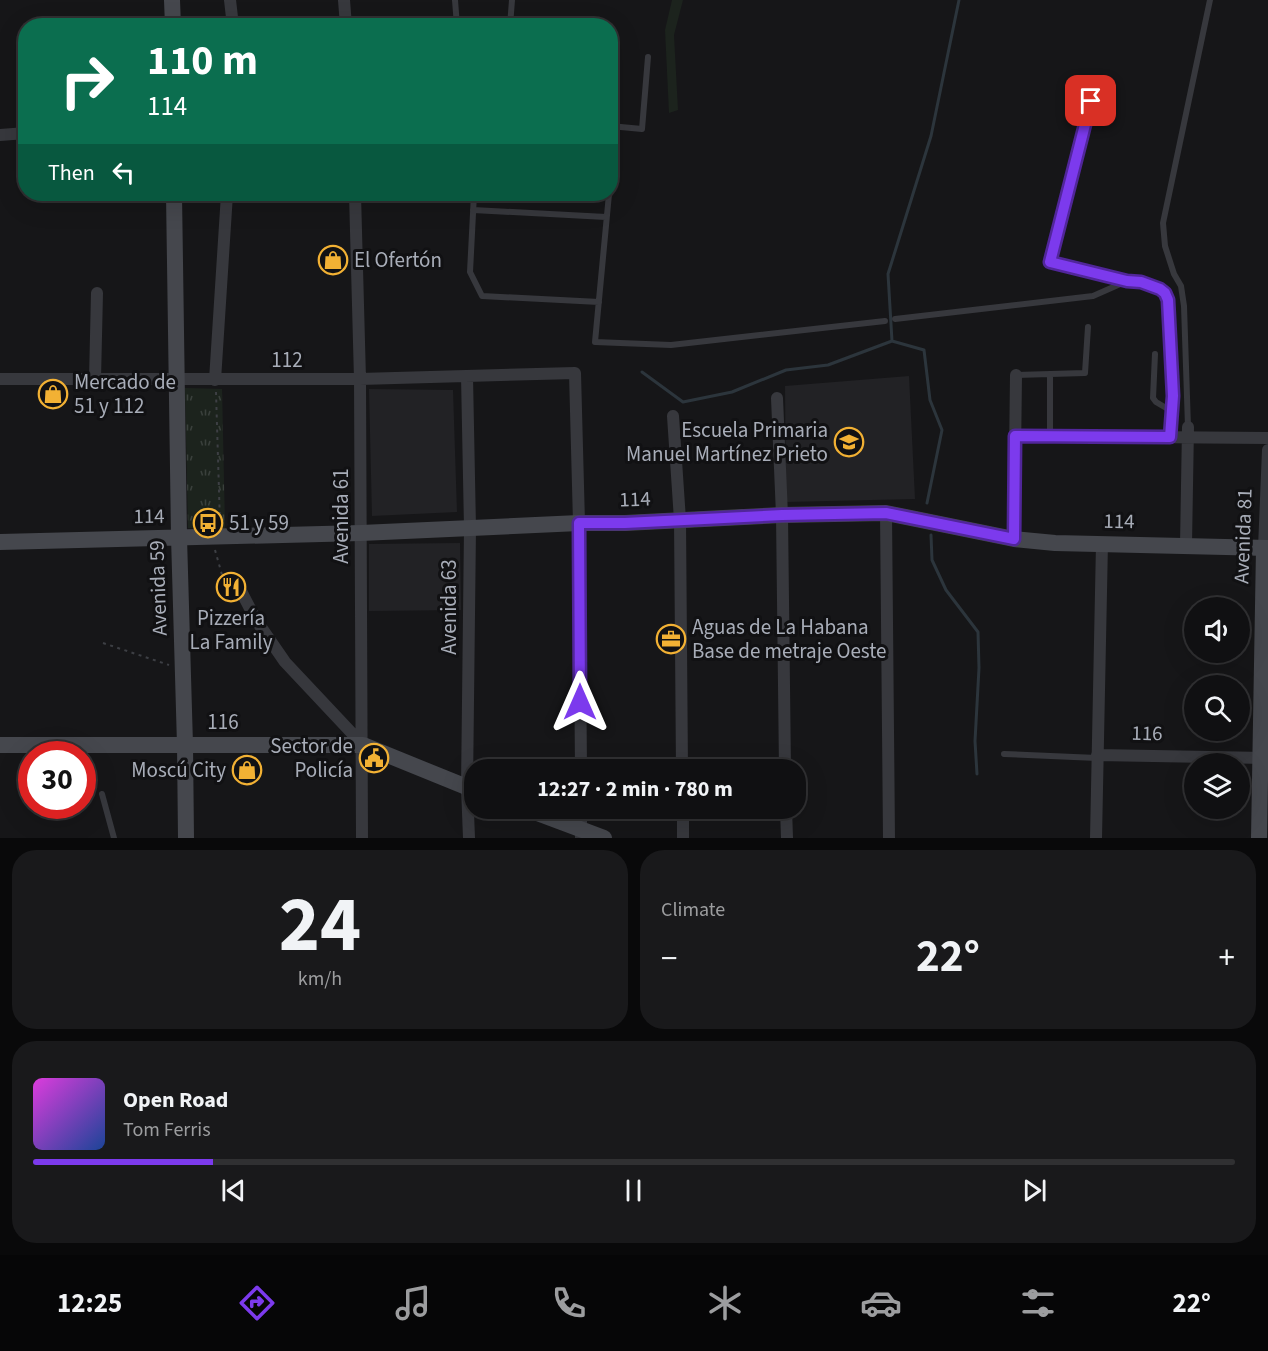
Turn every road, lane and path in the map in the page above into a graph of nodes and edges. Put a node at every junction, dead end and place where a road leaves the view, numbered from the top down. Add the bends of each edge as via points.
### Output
1 (172, 0) edge
2 (230, 0) edge
3 (344, 0) edge
4 (455, 0) edge
5 (512, 0) edge
6 (1210, 0) edge
7 (173, 18) edge
8 (232, 18) edge
9 (345, 18) edge
10 (456, 18) edge
11 (511, 18) edge
12 (648, 57) dead end
13 (1091, 101) dead end
14 (618, 127) edge
15 (18, 134) edge
16 (0, 135) edge
17 (174, 201) edge
18 (227, 201) edge
19 (355, 201) edge
20 (474, 201) edge
21 (608, 201) edge
22 (473, 210) junction
23 (606, 217) junction
24 (1127, 281) junction
25 (97, 293) dead end
26 (599, 302) junction
27 (895, 320) dead end
28 (885, 321) dead end
29 (1088, 327) dead end
30 (1155, 354) dead end
31 (1050, 374) junction
32 (1016, 375) joint
33 (467, 376) junction
34 (360, 378) junction
35 (0, 379) edge
36 (95, 379) junction
37 (176, 379) junction
38 (215, 380) junction
39 (777, 398) dead end
40 (1173, 412) junction
41 (673, 416) dead end
42 (1188, 432) junction
43 (1015, 436) junction
44 (1050, 436) junction
45 (1170, 437) junction
46 (1268, 438) edge
47 (1268, 450) edge
48 (886, 513) junction
49 (782, 515) junction
50 (680, 520) junction
51 (579, 523) junction
52 (470, 528) junction
53 (361, 533) junction
54 (215, 536) junction
55 (179, 537) junction
56 (1014, 539) junction
57 (0, 542) edge
58 (1102, 543) junction
59 (1186, 545) junction
60 (1266, 548) edge
61 (241, 591) joint
62 (103, 643) dead end
63 (183, 669) junction
64 (0, 745) edge
65 (185, 745) junction
66 (363, 745) junction
67 (1004, 754) dead end
68 (1097, 757) junction
69 (1264, 758) edge
70 (471, 759) edge
71 (581, 759) edge
72 (682, 759) edge
73 (785, 759) edge
74 (464, 786) edge
75 (102, 794) dead end
76 (470, 819) edge
77 (548, 819) edge
78 (683, 819) edge
79 (786, 819) edge
80 (581, 834) edge
81 (114, 838) edge
82 (186, 838) edge
83 (362, 838) edge
84 (469, 838) edge
85 (604, 838) edge
86 (683, 838) edge
87 (787, 838) edge
88 (889, 838) edge
89 (1096, 838) edge
90 (1258, 838) edge

1 - 7 street
2 - 8 street
3 - 9 street
4 - 10 lane
5 - 11 lane
6 - 42 lane via 1163,223 1184,306
12 - 14 lane via 642,129
13 - 24 lane via 1050,262
15 - 16 street
17 - 37 street, Avenida 59
18 - 38 street
19 - 34 street, Avenida 61
20 - 22 lane
21 - 23 lane
22 - 23 lane
22 - 26 lane via 470,272 482,296
23 - 26 lane
24 - 27 lane via 1093,296
24 - 40 lane via 1160,289 1168,300
25 - 36 street
26 - 28 lane via 595,342 671,345
29 - 31 lane via 1085,373
30 - 40 lane via 1153,398
31 - 32 lane
31 - 44 lane
32 - 43 street
33 - 34 street, 112
33 - 51 street, 112 via 575,373
33 - 52 street, Avenida 63
34 - 38 street, 112
34 - 53 street, Avenida 61
35 - 36 street, 112
36 - 37 street, 112
37 - 38 street, 112
37 - 55 street, Avenida 59
38 - 54 path
39 - 49 street
40 - 45 lane
41 - 50 street
42 - 45 street
42 - 46 street
42 - 59 street
43 - 44 street
43 - 56 street
44 - 45 street
47 - 60 street, Avenida 81
48 - 49 street, 114
48 - 56 street, 114
48 - 88 street
49 - 50 street, 114
49 - 73 street
50 - 51 street, 114
50 - 72 street
51 - 52 street, 114
51 - 71 street
52 - 53 street, 114
52 - 70 street, Avenida 63
53 - 54 street, 114
53 - 66 street, Avenida 61
54 - 55 street, 114
54 - 61 path via 224,582
55 - 57 street, 114
55 - 63 street, Avenida 59
56 - 58 street, 114
58 - 59 street, 114
58 - 68 street
59 - 60 street, 114
60 - 69 street, Avenida 81
61 - 66 street via 285,662
62 - 63 path
63 - 65 street, Avenida 59
64 - 65 street, 116
65 - 66 street, 116
65 - 82 street, Avenida 59
66 - 74 street, 116
66 - 83 street, Avenida 61
67 - 68 lane
68 - 69 street, 116
68 - 89 street
69 - 90 street, Avenida 81
75 - 81 lane
76 - 84 street, Avenida 63
77 - 80 street
78 - 86 street
79 - 87 street
80 - 85 street

